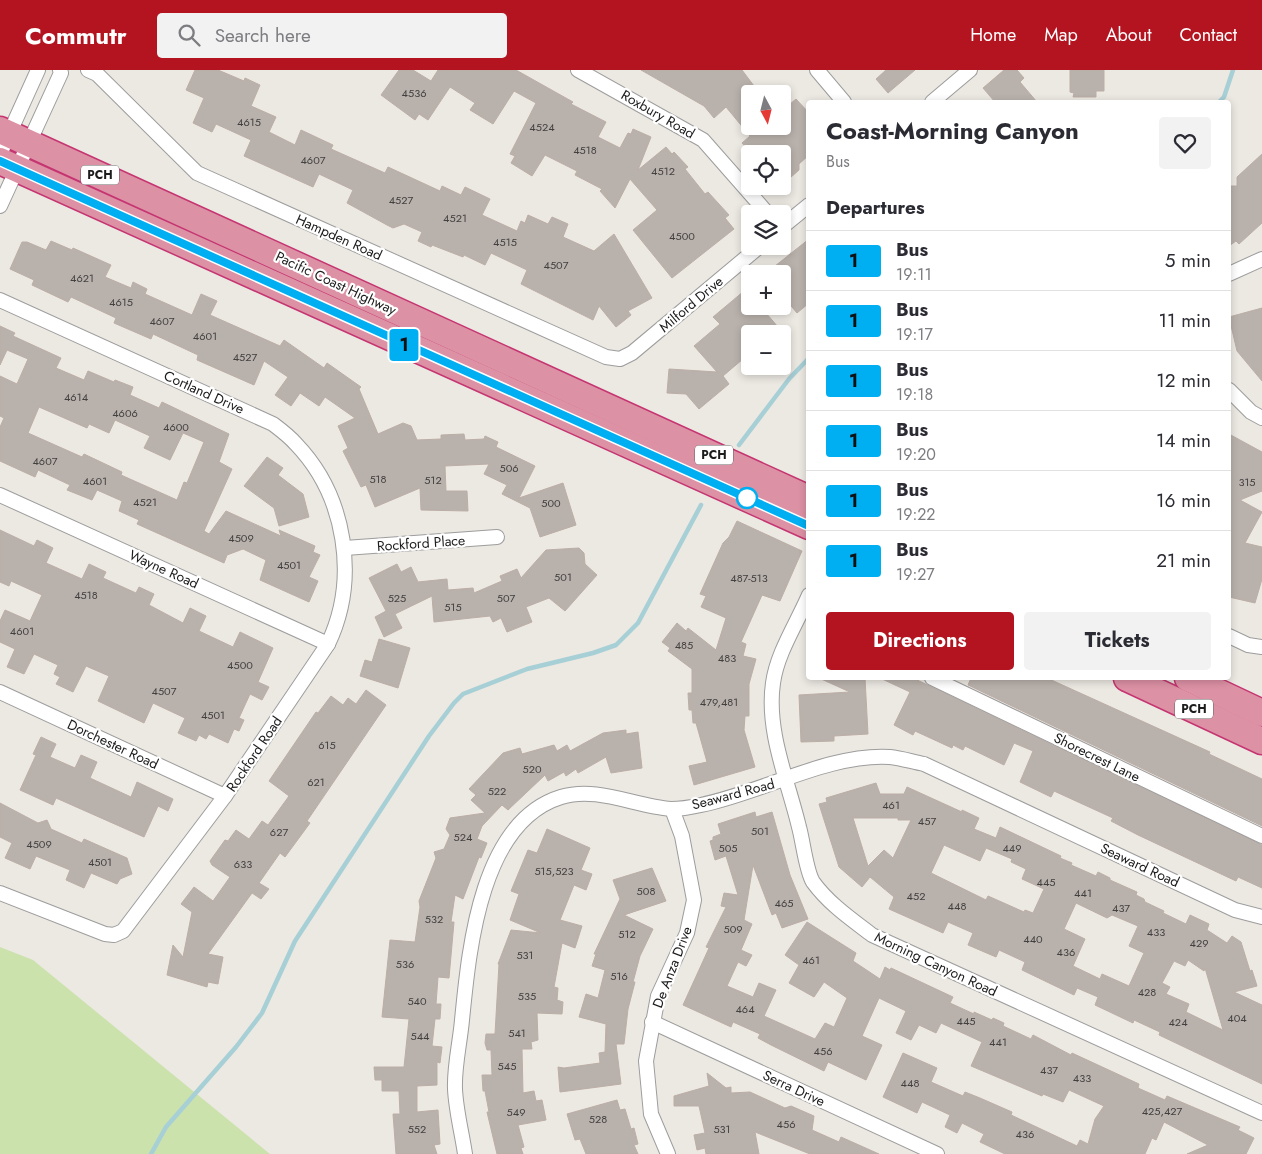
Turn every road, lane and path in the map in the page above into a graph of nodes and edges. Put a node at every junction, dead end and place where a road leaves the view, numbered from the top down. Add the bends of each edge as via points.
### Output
1 (38, 70) edge
2 (60, 70) edge
3 (88, 70) edge
4 (578, 70) edge
5 (817, 70) edge
6 (970, 70) edge
7 (842, 100) edge
8 (934, 100) edge
9 (9, 148) edge
10 (760, 205) edge
11 (0, 206) edge
12 (806, 208) edge
13 (791, 221) edge
14 (749, 255) edge
15 (1262, 259) edge
16 (1231, 273) edge
17 (0, 300) edge
18 (620, 359) joint
19 (1231, 392) edge
20 (1262, 418) edge
21 (0, 494) edge
22 (806, 498) edge
23 (806, 525) edge
24 (497, 537) dead end
25 (345, 548) junction
26 (805, 616) edge
27 (1231, 637) edge
28 (328, 644) junction
29 (1262, 647) edge
30 (936, 680) edge
31 (1131, 680) edge
32 (1192, 680) edge
33 (0, 692) edge
34 (1262, 713) edge
35 (1262, 741) edge
36 (785, 779) junction
37 (225, 796) junction
38 (672, 809) junction
39 (1262, 836) edge
40 (0, 893) edge
41 (1262, 917) edge
42 (652, 1022) junction
43 (1262, 1112) edge
44 (465, 1154) edge
45 (668, 1154) edge
46 (937, 1154) edge

1 - 9 street
2 - 9 street
3 - 18 street, Hampden Road via 97,74 197,173 606,357
4 - 10 street, Roxbury Road via 703,140
5 - 7 street
6 - 8 street
9 - 11 street
9 - 22 highway, Pacific Coast Highway / PCH
9 - 23 highway, Pacific Coast Highway / PCH via 664,461
12 - 13 street
14 - 18 street, Milford Drive via 632,353
15 - 16 street
17 - 25 street, Cortland Drive via 273,424 296,444 314,467 333,502
19 - 20 street
21 - 28 street, Wayne Road
24 - 25 street, Rockford Place
25 - 28 street, Rockford Road via 344,594 338,622
26 - 36 street, Morning Canyon Road via 779,660 773,681 771,704
27 - 29 street
28 - 37 street, Rockford Road
30 - 39 street, Shorecrest Lane
31 - 35 highway, PCH
32 - 34 highway, PCH
33 - 37 street, Dorchester Road
36 - 38 street, Seaward Road via 701,805
36 - 41 street, Seaward Road via 855,759 891,757 924,764 1235,910
36 - 43 street, Morning Canyon Road via 812,880 838,909 872,935
37 - 40 street, Rockford Road via 129,925 114,935 104,934
38 - 42 street, De Anza Drive via 684,844 694,900 687,932 658,996
38 - 44 street, Seaward Road via 601,795 574,794 558,798 529,814 504,844 481,900 464,1000 455,1088
42 - 45 street, De Anza Drive via 646,1061 651,1114
42 - 46 street, Serra Drive

